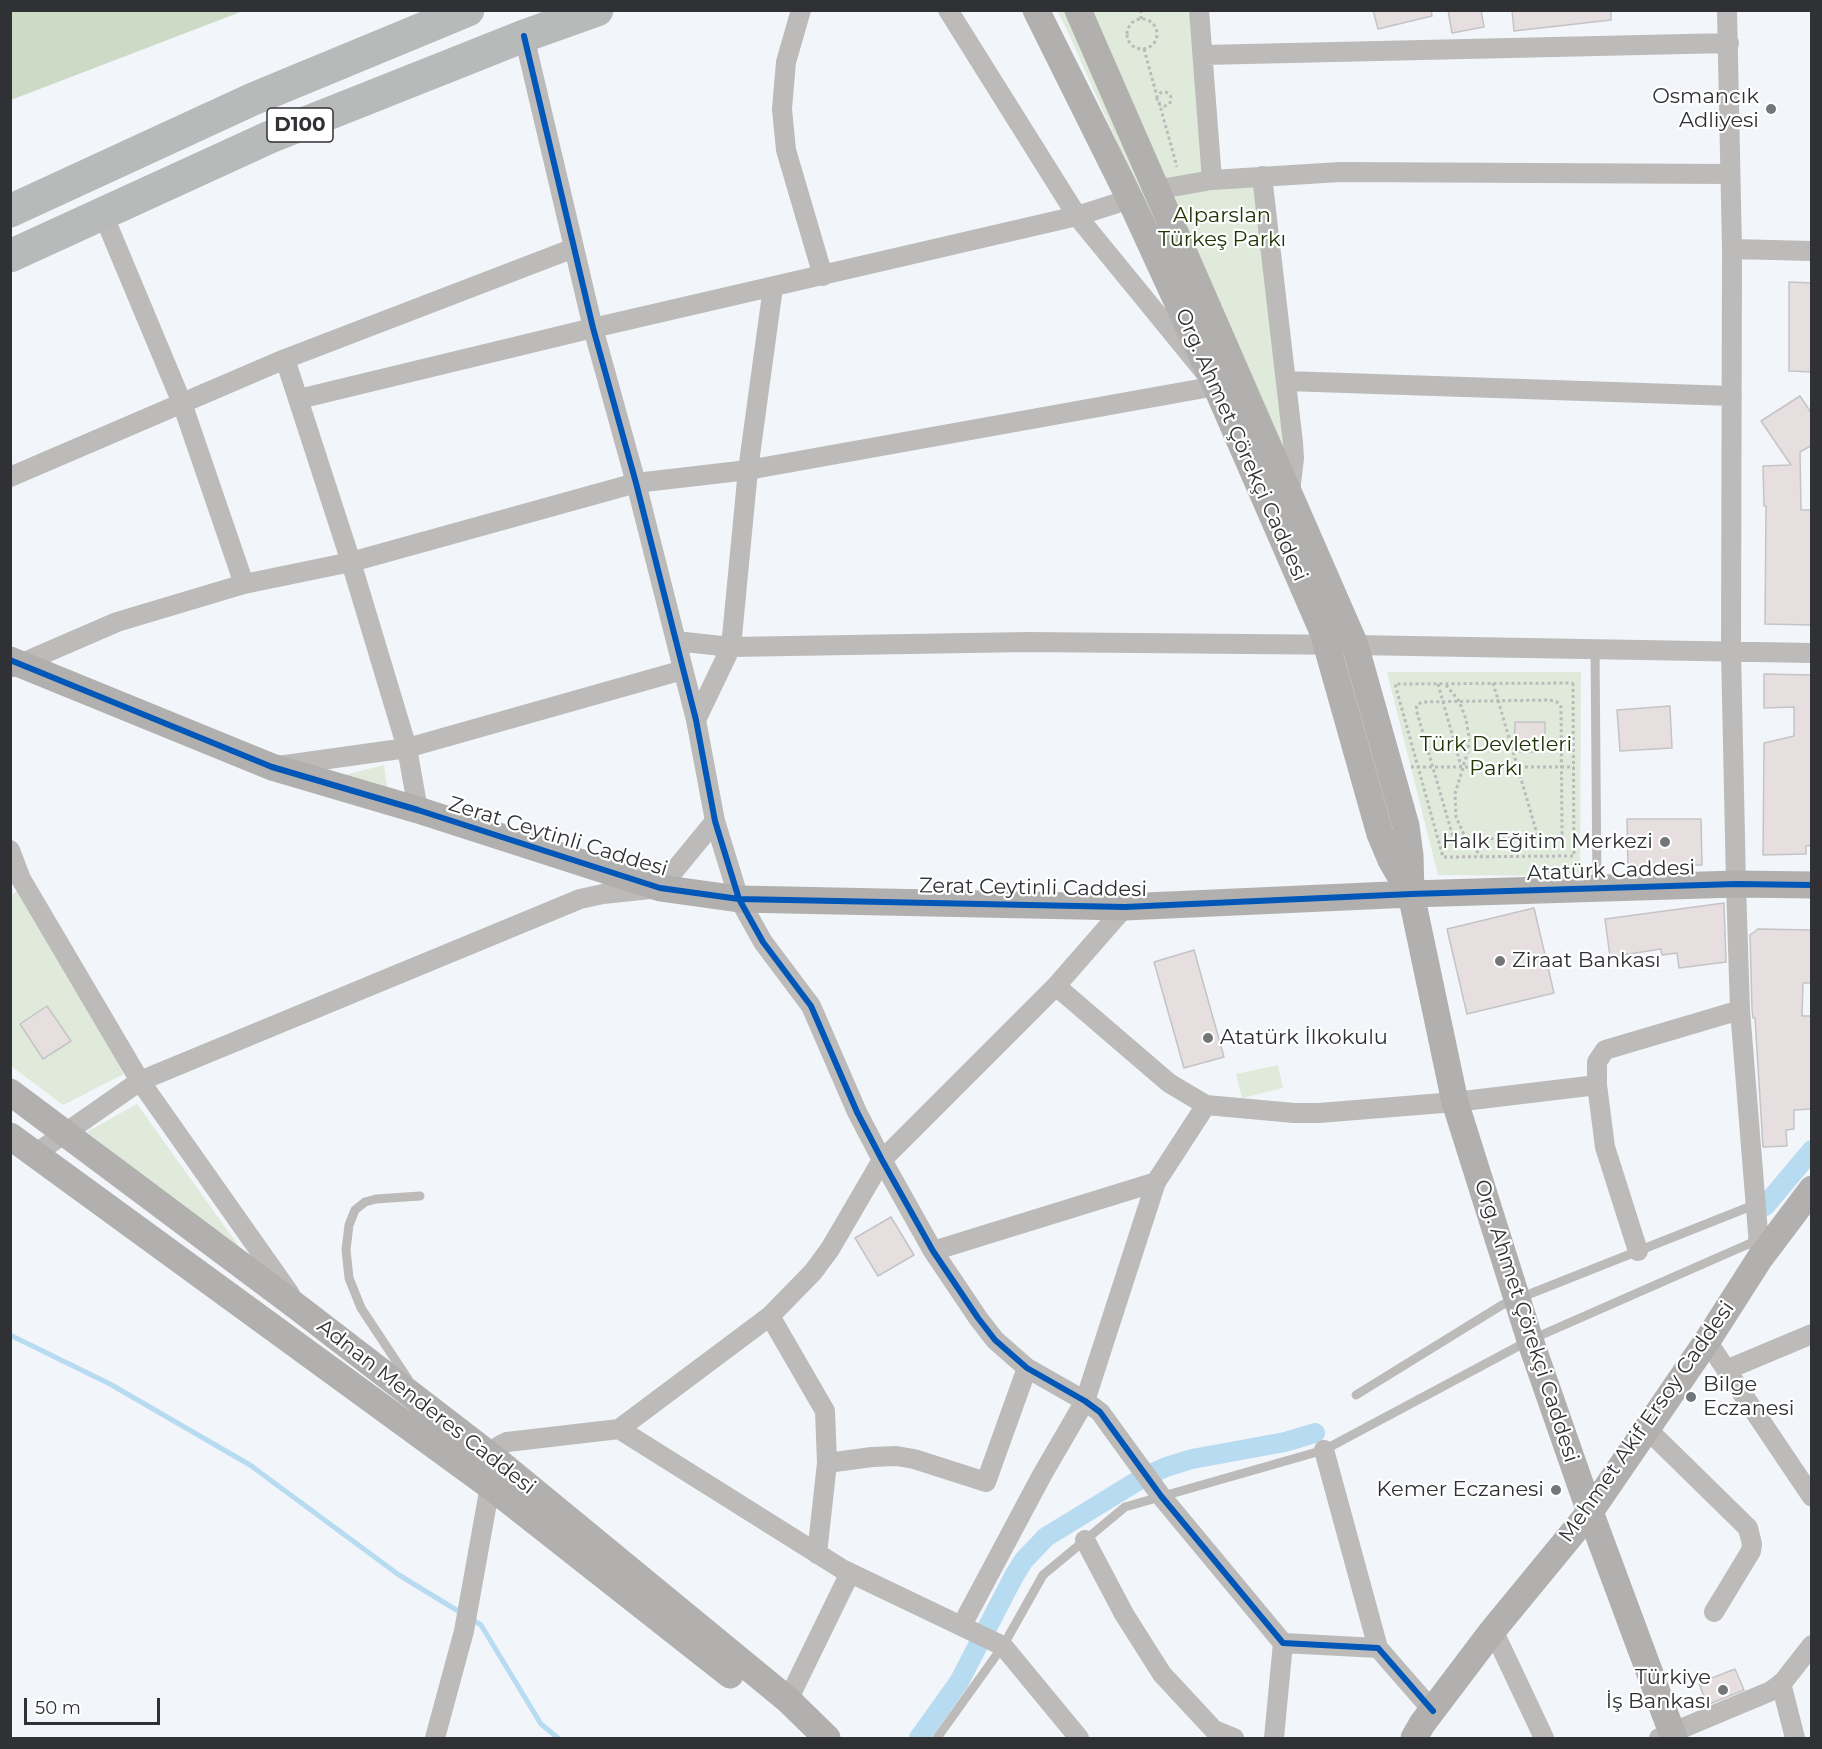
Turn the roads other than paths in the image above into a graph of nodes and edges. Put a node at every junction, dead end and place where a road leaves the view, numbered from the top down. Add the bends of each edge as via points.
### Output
1 (468, 10) edge
2 (597, 10) edge
3 (801, 10) edge
4 (948, 10) edge
5 (1078, 10) edge
6 (1199, 10) edge
7 (1036, 11) edge
8 (1728, 11) edge
9 (524, 36) junction
10 (1729, 43) junction
11 (1203, 55) junction
12 (1730, 174) junction
13 (1262, 176) junction
14 (1212, 180) junction
15 (1155, 190) junction
16 (1130, 199) junction
17 (10, 211) edge
18 (103, 214) junction
19 (1077, 216) junction
20 (574, 248) junction
21 (1732, 249) junction
22 (1812, 251) edge
23 (10, 256) edge
24 (823, 276) junction
25 (773, 287) junction
26 (593, 328) junction
27 (285, 359) junction
28 (1286, 381) junction
29 (1216, 386) junction
30 (1732, 396) junction
31 (299, 399) junction
32 (182, 403) junction
33 (748, 470) junction
34 (10, 477) edge
35 (636, 483) junction
36 (1278, 497) junction
37 (351, 562) junction
38 (244, 585) junction
39 (676, 641) junction
40 (1328, 645) junction
41 (1355, 645) junction
42 (731, 647) junction
43 (1595, 649) junction
44 (1731, 651) junction
45 (1812, 653) edge
46 (14, 664) edge
47 (683, 670) junction
48 (696, 720) junction
49 (407, 748) junction
50 (273, 767) junction
51 (418, 810) junction
52 (715, 821) junction
53 (10, 850) edge
54 (16, 882) edge
55 (1736, 884) junction
56 (1812, 885) edge
57 (660, 888) junction
58 (1597, 888) junction
59 (1411, 894) junction
60 (739, 899) junction
61 (1125, 907) junction
62 (1056, 986) junction
63 (1740, 1010) junction
64 (140, 1081) junction
65 (1597, 1085) junction
66 (10, 1092) edge
67 (1455, 1101) junction
68 (1206, 1105) junction
69 (65, 1133) junction
70 (10, 1136) edge
71 (35, 1154) junction
72 (882, 1160) junction
73 (1156, 1182) junction
74 (1812, 1189) edge
75 (420, 1196) dead end
76 (1754, 1205) junction
77 (1759, 1249) junction
78 (933, 1251) junction
79 (1638, 1251) junction
80 (1516, 1298) junction
81 (300, 1309) junction
82 (770, 1316) junction
83 (1812, 1334) edge
84 (1530, 1341) junction
85 (1707, 1341) junction
86 (1027, 1368) junction
87 (1726, 1370) junction
88 (1356, 1395) dead end
89 (413, 1396) junction
90 (1085, 1401) junction
91 (1646, 1428) junction
92 (619, 1429) junction
93 (1324, 1450) junction
94 (495, 1459) junction
95 (827, 1463) junction
96 (490, 1486) junction
97 (1157, 1490) junction
98 (1812, 1497) edge
99 (1590, 1512) junction
100 (1085, 1540) junction
101 (818, 1554) junction
102 (850, 1573) junction
103 (1714, 1612) dead end
104 (962, 1625) junction
105 (1493, 1630) junction
106 (1283, 1643) junction
107 (1812, 1645) edge
108 (1003, 1646) junction
109 (1378, 1648) junction
110 (1781, 1683) junction
111 (788, 1700) junction
112 (1433, 1711) junction
113 (1212, 1734) edge
114 (1668, 1737) edge
115 (435, 1738) edge
116 (814, 1738) edge
117 (827, 1738) edge
118 (937, 1738) edge
119 (1079, 1738) edge
120 (1234, 1738) edge
121 (1274, 1738) edge
122 (1414, 1738) edge
123 (1544, 1738) edge
124 (1795, 1738) edge

1 - 17 highway, D100 via 253,99
2 - 9 highway, D100
3 - 24 street via 786,62 782,109 786,150
4 - 19 street
5 - 15 main road, Org. Ahmet Çörekçi Caddesi
6 - 11 street
7 - 16 main road, Org. Ahmet Çörekçi Caddesi
8 - 10 street
9 - 18 highway, D100 via 270,137
9 - 20 street
10 - 11 street
10 - 12 street
11 - 14 street
12 - 13 street via 1340,172
12 - 21 street
13 - 14 street
13 - 28 street
14 - 15 street
15 - 36 main road, Org. Ahmet Çörekçi Caddesi
16 - 19 street
16 - 29 main road, Org. Ahmet Çörekçi Caddesi
18 - 23 highway, D100
18 - 32 street
19 - 24 street
19 - 29 street
20 - 26 street
20 - 27 street
21 - 22 street
21 - 30 street
24 - 25 street
25 - 26 street
25 - 33 street
26 - 31 street
26 - 35 street
27 - 31 street
27 - 32 street
28 - 30 street
28 - 36 street via 1294,458
29 - 33 street
29 - 36 main road, Org. Ahmet Çörekçi Caddesi
30 - 44 street
31 - 37 street
32 - 34 street
32 - 38 street
33 - 35 street
33 - 42 street
35 - 37 street
35 - 39 street
36 - 40 main road, Org. Ahmet Çörekçi Caddesi
36 - 41 main road, Org. Ahmet Çörekçi Caddesi
37 - 38 street
37 - 49 street
38 - 46 street via 117,622
39 - 42 street
39 - 47 street
40 - 41 street
40 - 42 street via 1028,642
40 - 59 main road, Org. Ahmet Çörekçi Caddesi via 1380,834 1390,860
41 - 43 street
41 - 59 main road, Org. Ahmet Çörekçi Caddesi via 1409,843
42 - 48 street
43 - 44 street
43 - 58 lane
44 - 45 street
44 - 55 street
46 - 50 main road, Zerat Ceytinli Caddesi
47 - 48 street
47 - 49 street
48 - 52 street
49 - 50 street
49 - 51 street
50 - 51 main road, Zerat Ceytinli Caddesi
51 - 57 main road, Zerat Ceytinli Caddesi
52 - 57 street
52 - 60 street
53 - 54 street
54 - 64 street
55 - 56 main road, Atatürk Caddesi
55 - 58 main road, Atatürk Caddesi
55 - 63 street
57 - 60 main road, Zerat Ceytinli Caddesi
57 - 64 street via 580,899
58 - 59 main road, Atatürk Caddesi
59 - 61 main road, Zerat Ceytinli Caddesi
59 - 67 main road, Org. Ahmet Çörekçi Caddesi
60 - 61 main road, Zerat Ceytinli Caddesi
60 - 72 street via 763,942 811,1006
61 - 62 street
62 - 68 street via 1169,1083
62 - 72 street
63 - 65 street via 1605,1050 1597,1062
63 - 76 street
64 - 69 street
64 - 81 street
65 - 67 street
65 - 79 street via 1605,1147
66 - 69 main road, Adnan Menderes Caddesi
67 - 68 street via 1308,1113
67 - 80 main road, Org. Ahmet Çörekçi Caddesi
68 - 73 street
69 - 71 street
69 - 81 main road, Adnan Menderes Caddesi
70 - 71 main road, Adnan Menderes Caddesi
71 - 96 main road, Adnan Menderes Caddesi
72 - 78 street
72 - 82 street via 830,1249
73 - 78 street
73 - 90 street
74 - 77 main road, Mehmet Akif Ersoy Caddesi via 1782,1229
75 - 89 lane via 364,1202 355,1210 349,1225 346,1250 357,1301 410,1383
76 - 77 street
76 - 79 lane
77 - 84 lane
77 - 85 main road, Mehmet Akif Ersoy Caddesi
78 - 86 street via 995,1340
79 - 80 lane
80 - 84 main road, Org. Ahmet Çörekçi Caddesi
80 - 88 lane
81 - 89 main road, Adnan Menderes Caddesi
82 - 92 street
82 - 95 street via 825,1411
83 - 87 street
84 - 93 lane
84 - 99 main road, Org. Ahmet Çörekçi Caddesi
85 - 87 street
85 - 91 main road, Mehmet Akif Ersoy Caddesi
86 - 90 street
86 - 95 street via 986,1482 896,1456
87 - 98 street
89 - 94 main road, Adnan Menderes Caddesi
90 - 97 street via 1106,1418
90 - 104 street
91 - 99 main road, Mehmet Akif Ersoy Caddesi
91 - 103 street via 1748,1528 1751,1551
92 - 94 street via 507,1442 499,1446
92 - 101 street
93 - 97 lane
93 - 109 street
94 - 96 street
94 - 111 main road, Adnan Menderes Caddesi
95 - 101 street
96 - 115 street via 464,1631
96 - 116 main road, Adnan Menderes Caddesi
97 - 100 lane via 1125,1507
97 - 106 street
99 - 105 main road, Mehmet Akif Ersoy Caddesi
99 - 114 main road, Org. Ahmet Çörekçi Caddesi
100 - 108 lane via 1042,1575
100 - 113 street via 1124,1614 1162,1674
101 - 102 street
102 - 104 street
102 - 111 street
104 - 108 street
105 - 112 main road, Mehmet Akif Ersoy Caddesi
105 - 123 street
106 - 109 street
106 - 121 street
107 - 110 street
108 - 118 lane
108 - 119 street
109 - 112 street
110 - 114 street
110 - 124 street
111 - 117 main road, Adnan Menderes Caddesi
112 - 122 main road, Mehmet Akif Ersoy Caddesi
113 - 120 street

